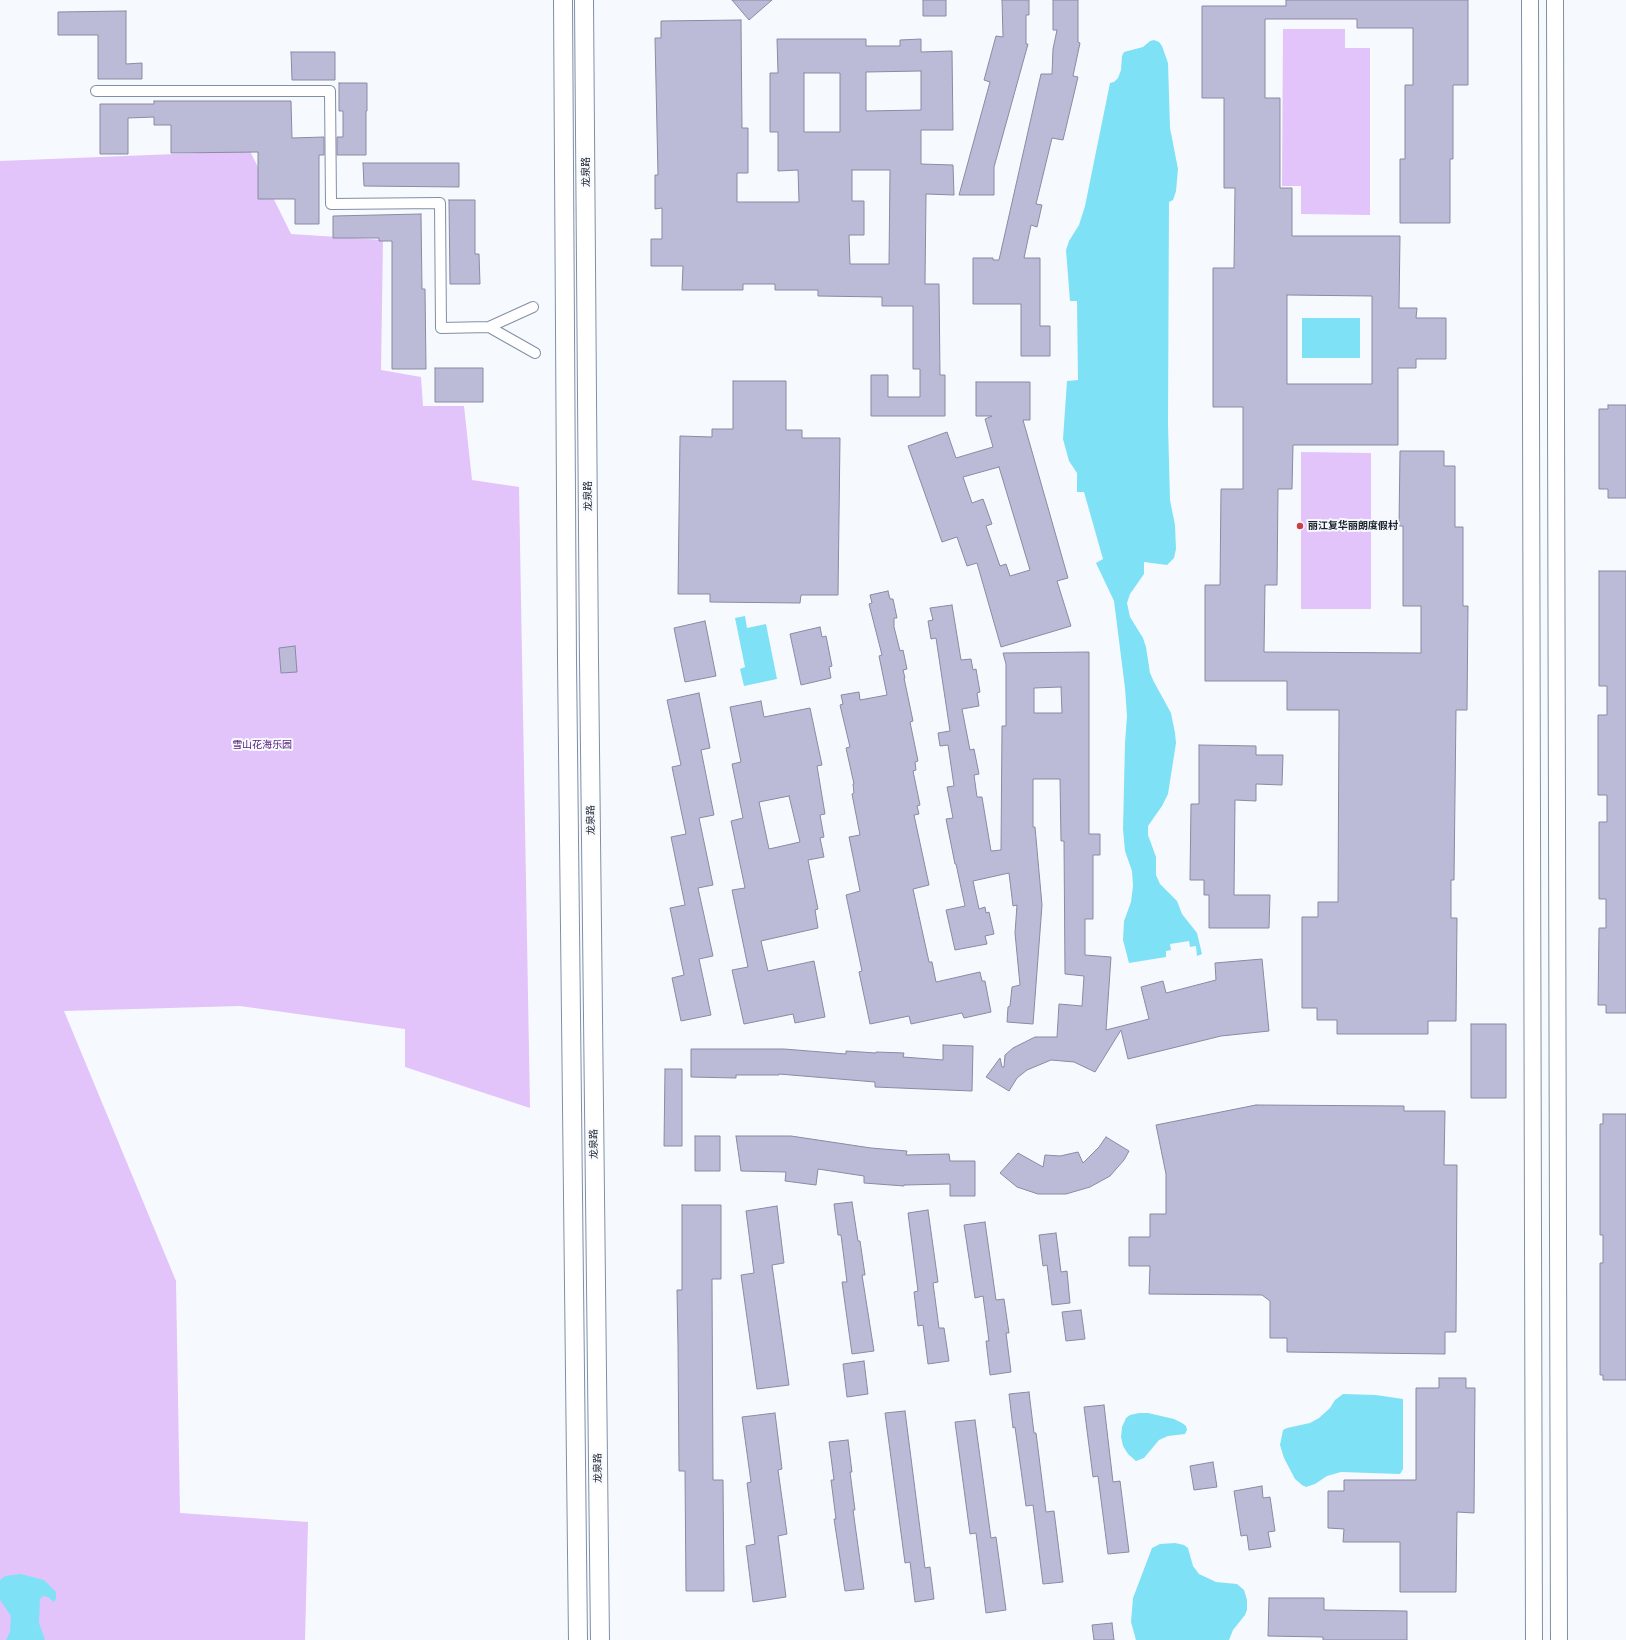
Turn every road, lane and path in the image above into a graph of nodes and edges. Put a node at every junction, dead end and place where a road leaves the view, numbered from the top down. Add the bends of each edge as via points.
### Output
1 (562, 0) edge
2 (584, 0) edge
3 (1530, 0) edge
4 (1555, 0) edge
5 (96, 91) dead end
6 (533, 307) dead end
7 (489, 327) junction
8 (535, 353) dead end
9 (578, 1640) edge
10 (600, 1640) edge
11 (1534, 1640) edge
12 (1559, 1640) edge

1 - 9 main road
2 - 10 main road, 龙泉路
3 - 11 street
4 - 12 street
5 - 7 street via 330,91 331,204 440,203 441,328
6 - 7 street
7 - 8 street

